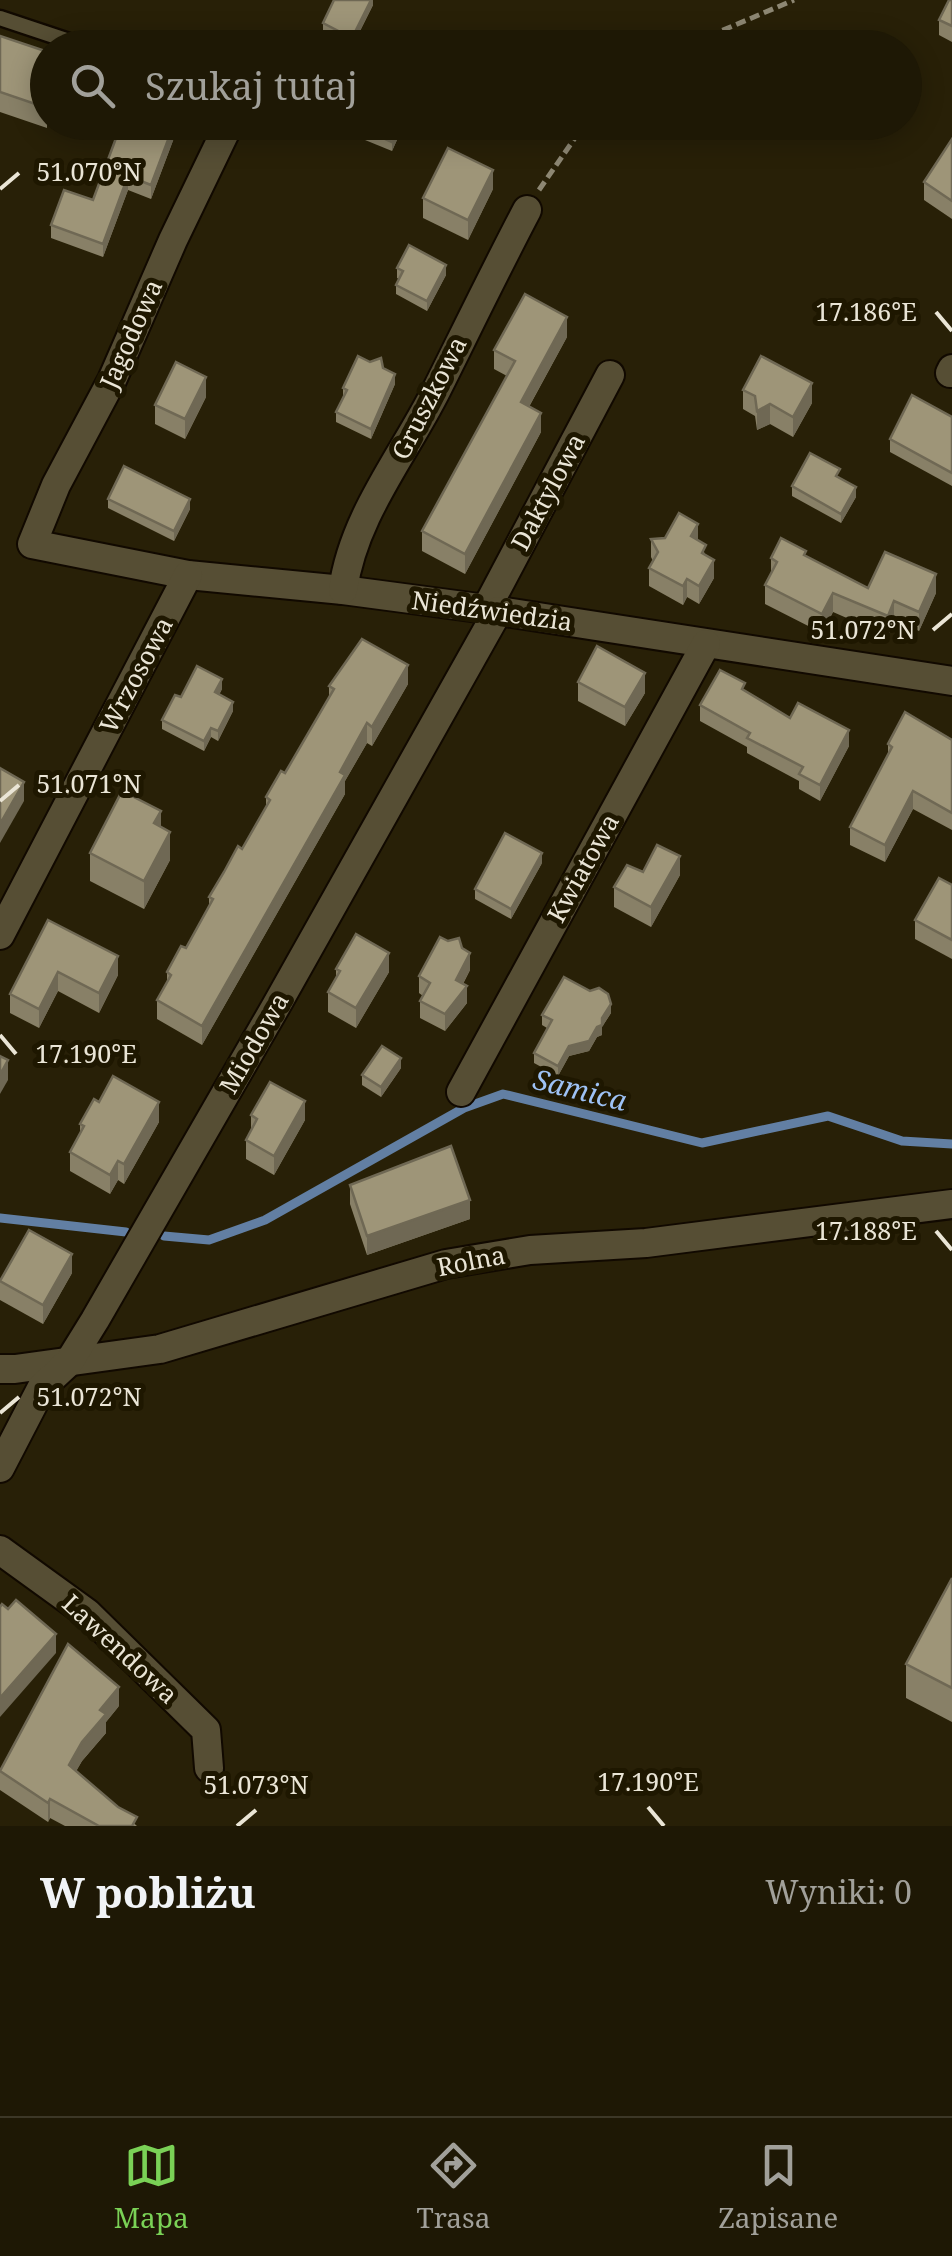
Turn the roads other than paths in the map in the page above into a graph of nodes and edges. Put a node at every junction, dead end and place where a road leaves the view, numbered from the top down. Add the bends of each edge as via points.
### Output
1 (0, 18) edge
2 (36, 30) edge
3 (221, 140) edge
4 (527, 210) road end
5 (610, 375) dead end
6 (32, 544) joint
7 (188, 575) junction
8 (343, 590) junction
9 (492, 610) junction
10 (706, 644) junction
11 (952, 682) edge
12 (0, 934) edge
13 (461, 1092) dead end
14 (952, 1204) edge
15 (69, 1362) junction
16 (0, 1368) edge
17 (0, 1468) edge
18 (0, 1550) edge
19 (209, 1768) dead end

1 - 2 lane
3 - 6 street, Jagodowa
4 - 8 street, Gruszkowa via 367,514
5 - 9 street, Daktylowa
6 - 7 street, Niedźwiedzia
7 - 8 street, Niedźwiedzia
7 - 12 street, Wrzosowa
8 - 9 street, Niedźwiedzia
9 - 10 street, Niedźwiedzia
9 - 15 street, Miodowa via 286,989
10 - 11 street, Niedźwiedzia
10 - 13 street, Kwiatowa
14 - 15 street, Rolna via 446,1264 160,1348
15 - 16 street, Rolna
15 - 17 street, Miodowa via 42,1387
18 - 19 street, Lawendowa via 87,1613 206,1730

